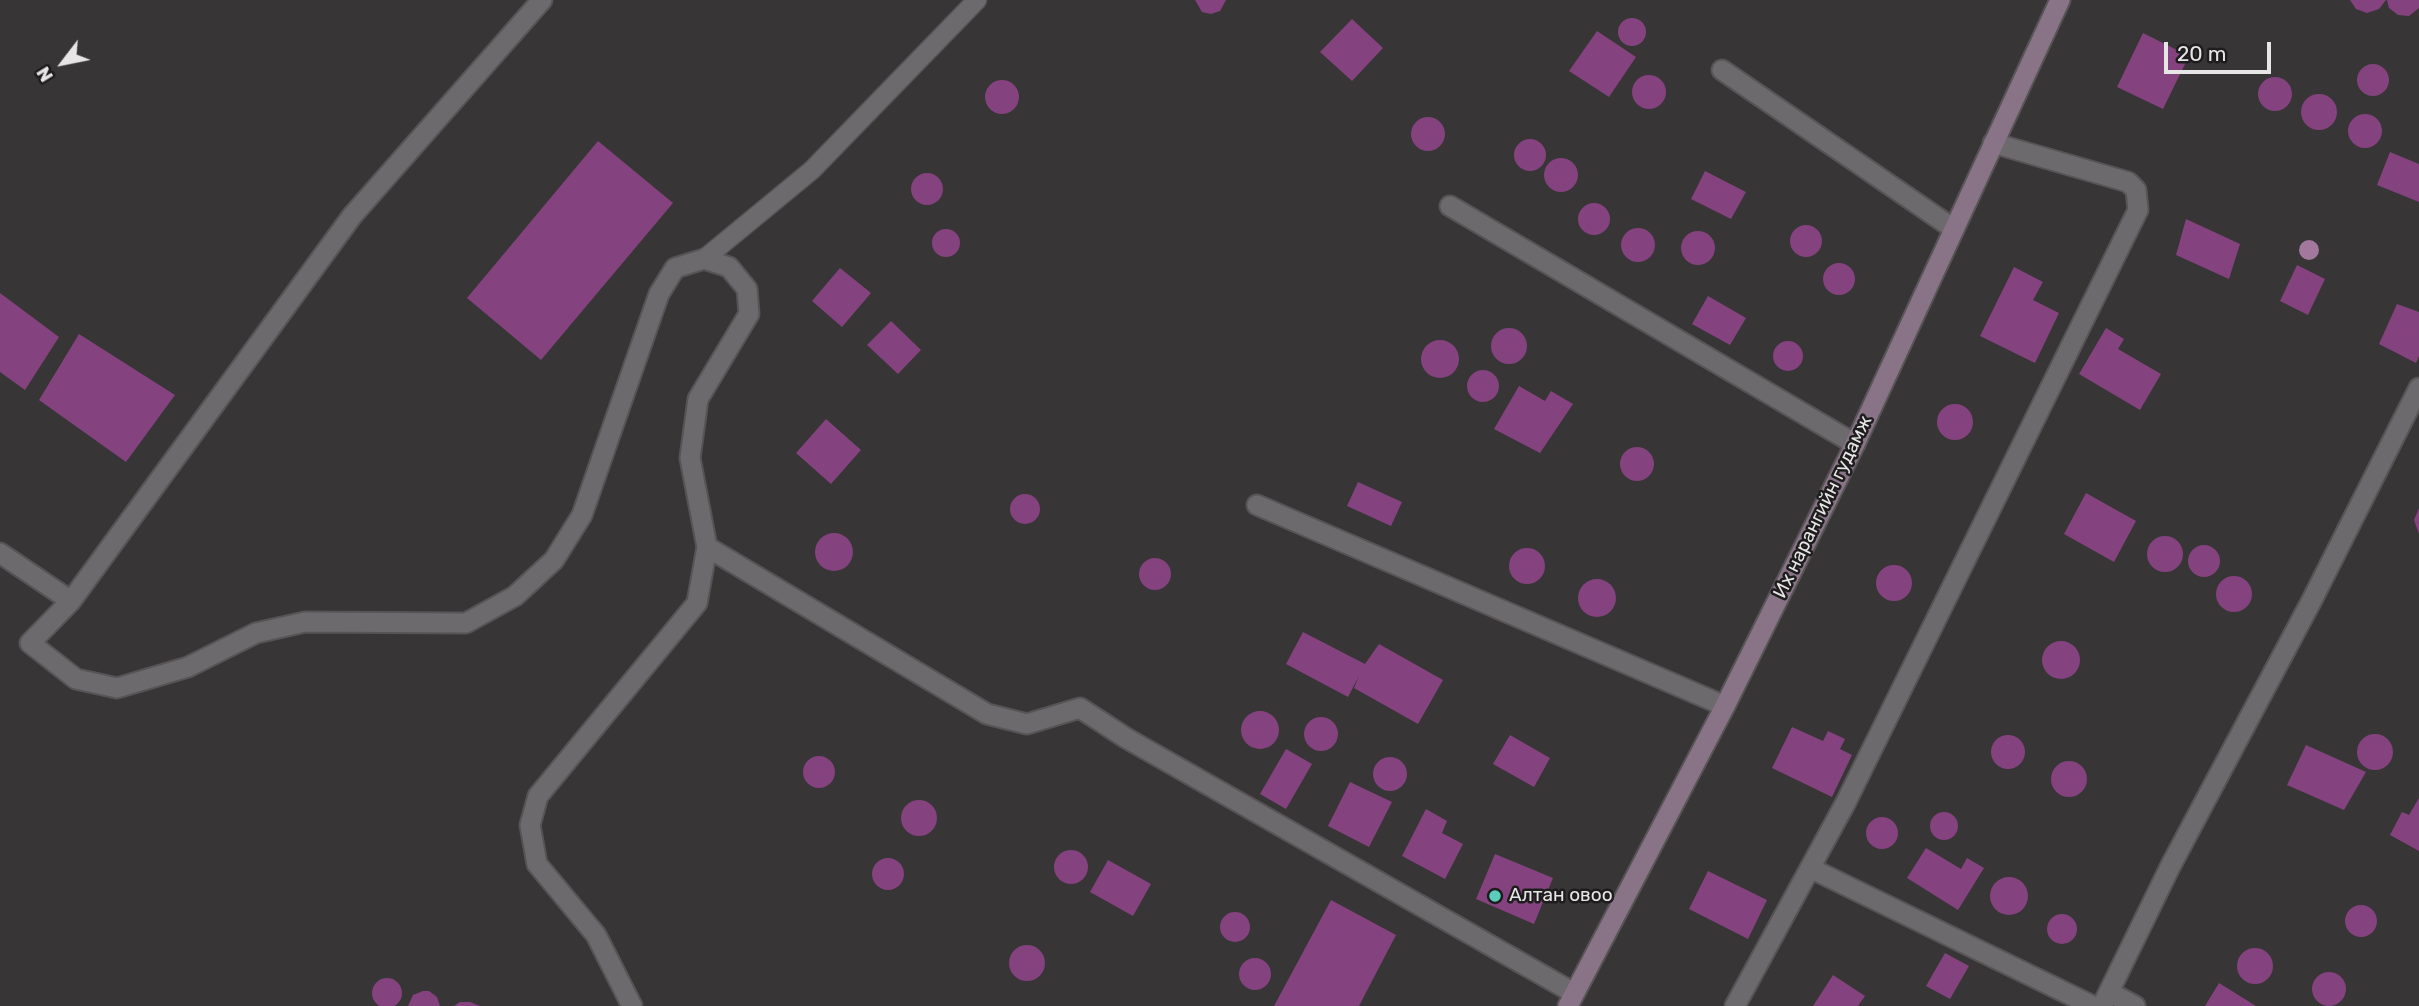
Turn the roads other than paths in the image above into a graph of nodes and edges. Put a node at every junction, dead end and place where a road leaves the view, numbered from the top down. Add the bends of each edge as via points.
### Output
1 (542, 0) edge
2 (977, 0) edge
3 (2060, 0) edge
4 (1722, 70) dead end
5 (1993, 143) junction
6 (1450, 206) dead end
7 (1954, 229) junction
8 (704, 259) junction
9 (2419, 388) edge
10 (1855, 444) junction
11 (1257, 505) dead end
12 (707, 547) junction
13 (0, 553) edge
14 (71, 601) junction
15 (1725, 706) junction
16 (1810, 868) junction
17 (2106, 999) edge
18 (1571, 1000) edge
19 (632, 1006) edge
20 (1735, 1006) edge
21 (2093, 1006) edge
22 (2136, 1006) edge

1 - 14 street via 352,216
2 - 8 lane via 812,170
3 - 5 main road, Их нарангийн гудамж
4 - 7 street
5 - 7 main road, Их нарангийн гудамж
5 - 16 street via 2128,181 2136,190 2138,210
6 - 10 street
7 - 10 main road, Их нарангийн гудамж
8 - 12 street via 729,267 735,274 747,289 750,314 698,399 690,458
8 - 14 street via 675,268 659,294 582,515 554,560 515,596 466,623 305,622 256,633 188,667 117,688 76,678 30,643
9 - 17 street
10 - 15 main road, Их нарангийн гудамж
11 - 15 street
12 - 18 street via 987,714 1027,724 1080,708
12 - 19 street via 696,603 538,796 530,825 537,864 596,934
13 - 14 street
15 - 18 main road, Их нарангийн гудамж
16 - 20 street
16 - 21 street
17 - 22 street

